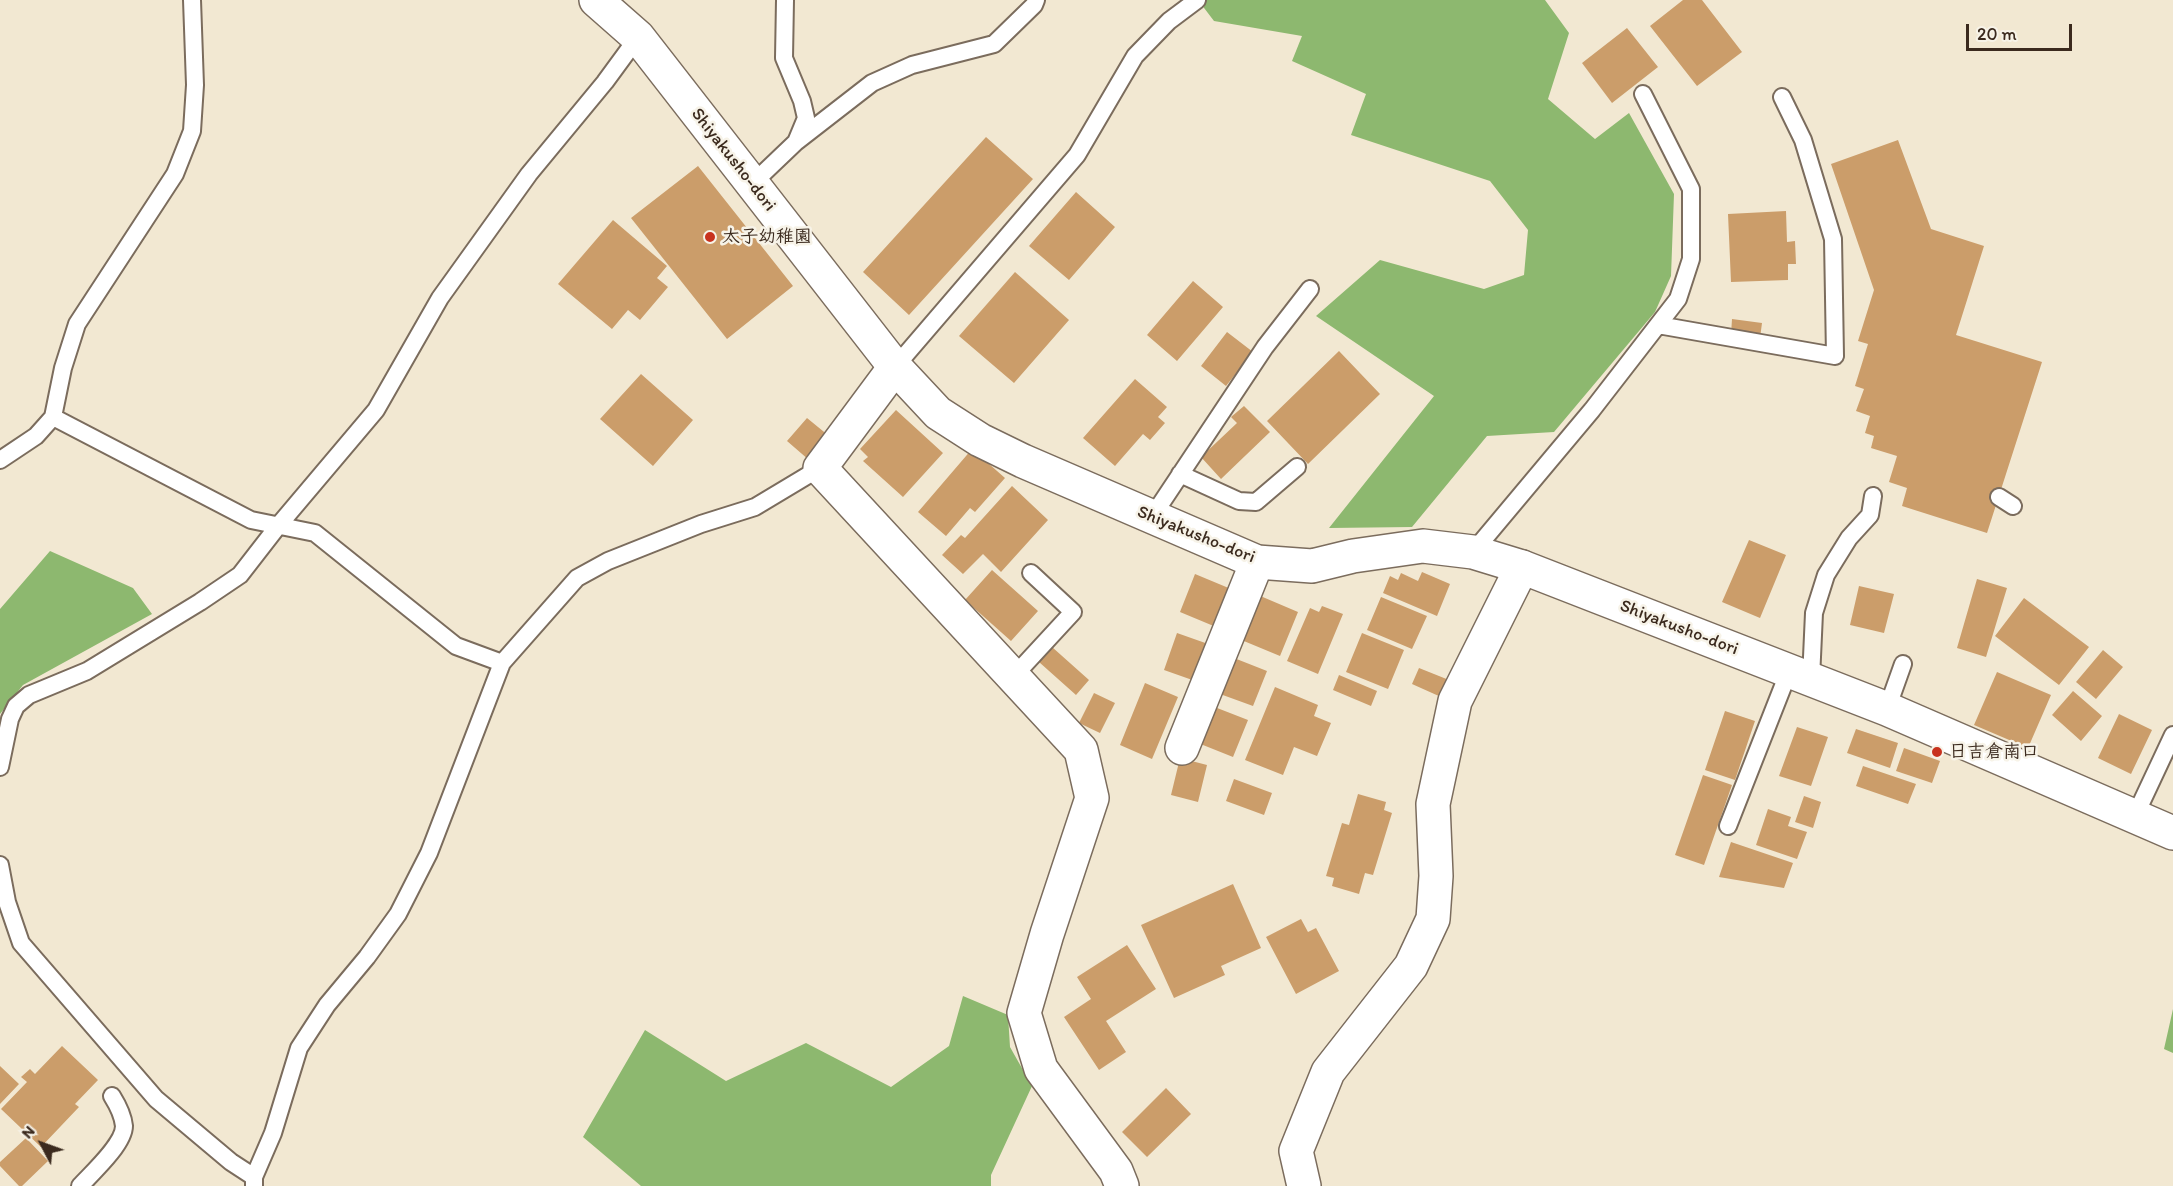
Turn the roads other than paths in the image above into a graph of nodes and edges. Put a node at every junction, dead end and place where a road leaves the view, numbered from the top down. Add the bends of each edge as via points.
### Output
1 (192, 0) edge
2 (596, 0) edge
3 (785, 0) edge
4 (1036, 0) edge
5 (1197, 0) edge
6 (638, 37) junction
7 (1643, 94) dead end
8 (1782, 97) dead end
9 (796, 142) junction
10 (752, 184) junction
11 (1310, 289) dead end
12 (1658, 325) junction
13 (895, 367) junction
14 (53, 417) junction
15 (0, 460) edge
16 (1297, 467) dead end
17 (820, 468) junction
18 (1179, 474) junction
19 (1873, 496) dead end
20 (1152, 517) junction
21 (278, 526) junction
22 (1473, 552) junction
23 (1257, 562) junction
24 (1522, 567) junction
25 (1031, 573) dead end
26 (502, 663) junction
27 (1903, 664) dead end
28 (1800, 675) junction
29 (1013, 677) junction
30 (1887, 709) junction
31 (2173, 735) edge
32 (1182, 748) dead end
33 (0, 767) edge
34 (2135, 816) junction
35 (1728, 826) dead end
36 (2173, 833) edge
37 (0, 865) edge
38 (112, 1096) dead end
39 (254, 1182) edge
40 (80, 1186) edge
41 (1122, 1186) edge
42 (1304, 1186) edge

1 - 14 lane via 192,131 175,174 77,324
2 - 6 street, Shiyakusho-dori
3 - 9 lane via 784,58 806,118
4 - 9 lane via 994,44 912,65 872,83
5 - 13 lane via 1169,21 1135,57 1077,155
6 - 10 street, Shiyakusho-dori
6 - 21 lane via 529,174 440,298 376,410
7 - 12 lane via 1691,189 1691,260 1678,299
8 - 12 lane via 1803,140 1833,239 1835,356
9 - 10 lane
10 - 13 street, Shiyakusho-dori
11 - 18 lane via 1265,347
12 - 22 lane
13 - 17 street
13 - 20 street, Shiyakusho-dori via 938,413 980,441
14 - 15 lane via 36,436
14 - 21 lane via 250,520
16 - 18 lane via 1256,502 1239,501
17 - 26 lane via 755,507 608,561 578,578
17 - 29 street
18 - 20 lane
19 - 28 lane via 1870,515 1849,538 1826,575
20 - 23 street, Shiyakusho-dori
21 - 26 lane via 315,532 456,646
21 - 33 lane via 240,575 230,582 87,671 29,695 16,706
22 - 23 street, Shiyakusho-dori via 1423,546 1312,566
22 - 24 street, Shiyakusho-dori
23 - 32 street
24 - 28 street, Shiyakusho-dori
24 - 42 street via 1455,701 1432,804 1436,876 1433,919 1411,966 1328,1072 1296,1151
25 - 29 lane via 1073,612
26 - 39 lane via 429,853 398,914 327,1005 299,1048
27 - 30 lane
28 - 30 street, Shiyakusho-dori
28 - 35 lane
29 - 41 street via 1081,750 1092,798 1024,1014 1041,1069 1116,1171
30 - 34 street, Shiyakusho-dori
31 - 34 lane
34 - 36 street, Shiyakusho-dori
37 - 39 lane via 21,944 156,1099
38 - 40 lane via 124,1126 120,1141

